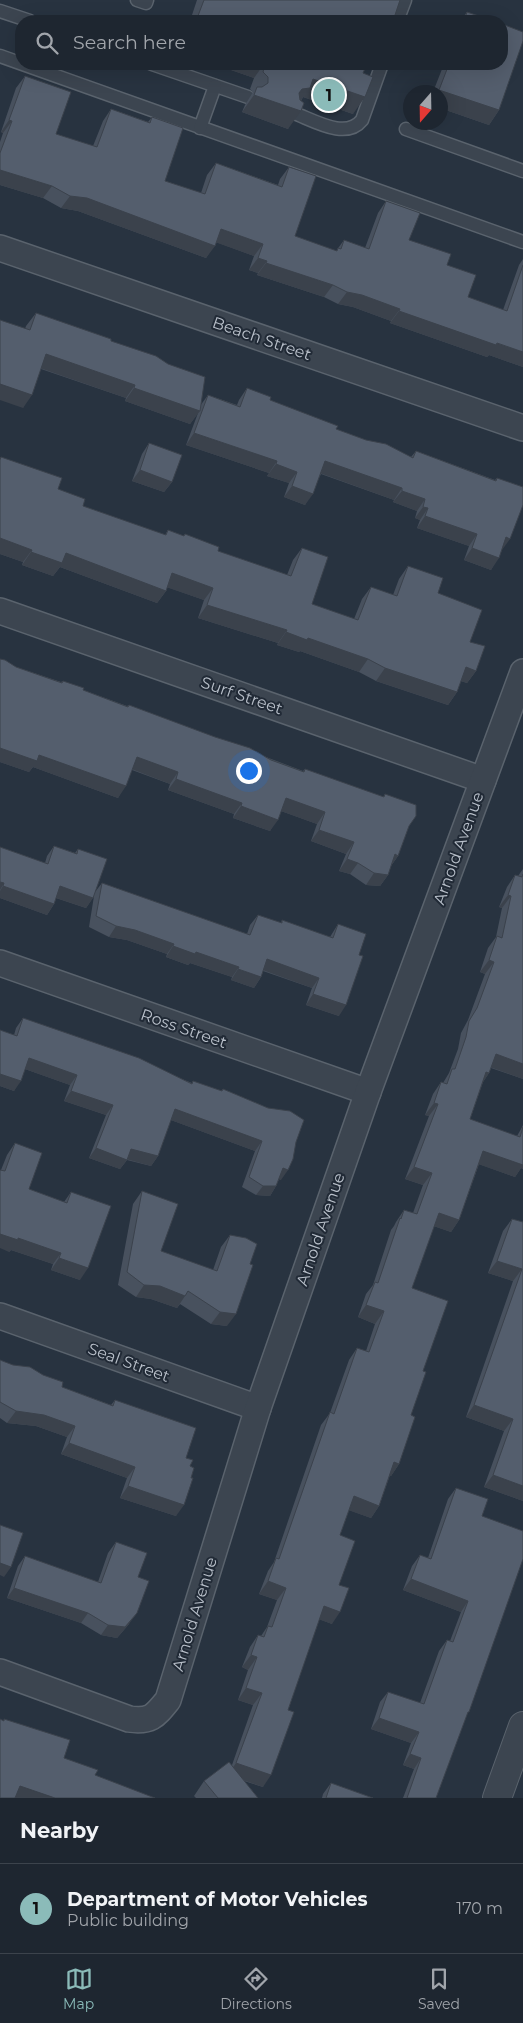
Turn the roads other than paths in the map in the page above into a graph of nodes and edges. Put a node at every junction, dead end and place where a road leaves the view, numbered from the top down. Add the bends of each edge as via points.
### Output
1 (138, 0) edge
2 (147, 0) edge
3 (405, 0) edge
4 (0, 11) edge
5 (399, 15) edge
6 (15, 16) edge
7 (0, 56) edge
8 (15, 61) edge
9 (39, 70) edge
10 (169, 70) edge
11 (380, 70) edge
12 (215, 86) junction
13 (248, 97) dead end
14 (294, 114) edge
15 (200, 128) junction
16 (409, 130) edge
17 (523, 171) edge
18 (523, 242) edge
19 (0, 248) edge
20 (523, 428) edge
21 (0, 611) edge
22 (523, 672) edge
23 (483, 780) junction
24 (0, 963) edge
25 (368, 1092) junction
26 (0, 1316) edge
27 (258, 1408) junction
28 (0, 1672) edge
29 (523, 1726) edge
30 (497, 1798) edge

1 - 2 lane via 146,3
3 - 5 lane
4 - 6 lane
7 - 8 lane
9 - 15 lane
10 - 12 lane
11 - 14 lane via 362,120 356,127 336,128
12 - 13 lane
12 - 15 lane
15 - 18 lane
16 - 17 lane
19 - 20 street, Beach Street
21 - 23 street, Surf Street
22 - 23 street, Arnold Avenue
23 - 25 street, Arnold Avenue
24 - 25 street, Ross Street
25 - 27 street, Arnold Avenue
26 - 27 street, Seal Street
27 - 28 street, Arnold Avenue via 168,1700 156,1715 142,1721 110,1714
29 - 30 street

